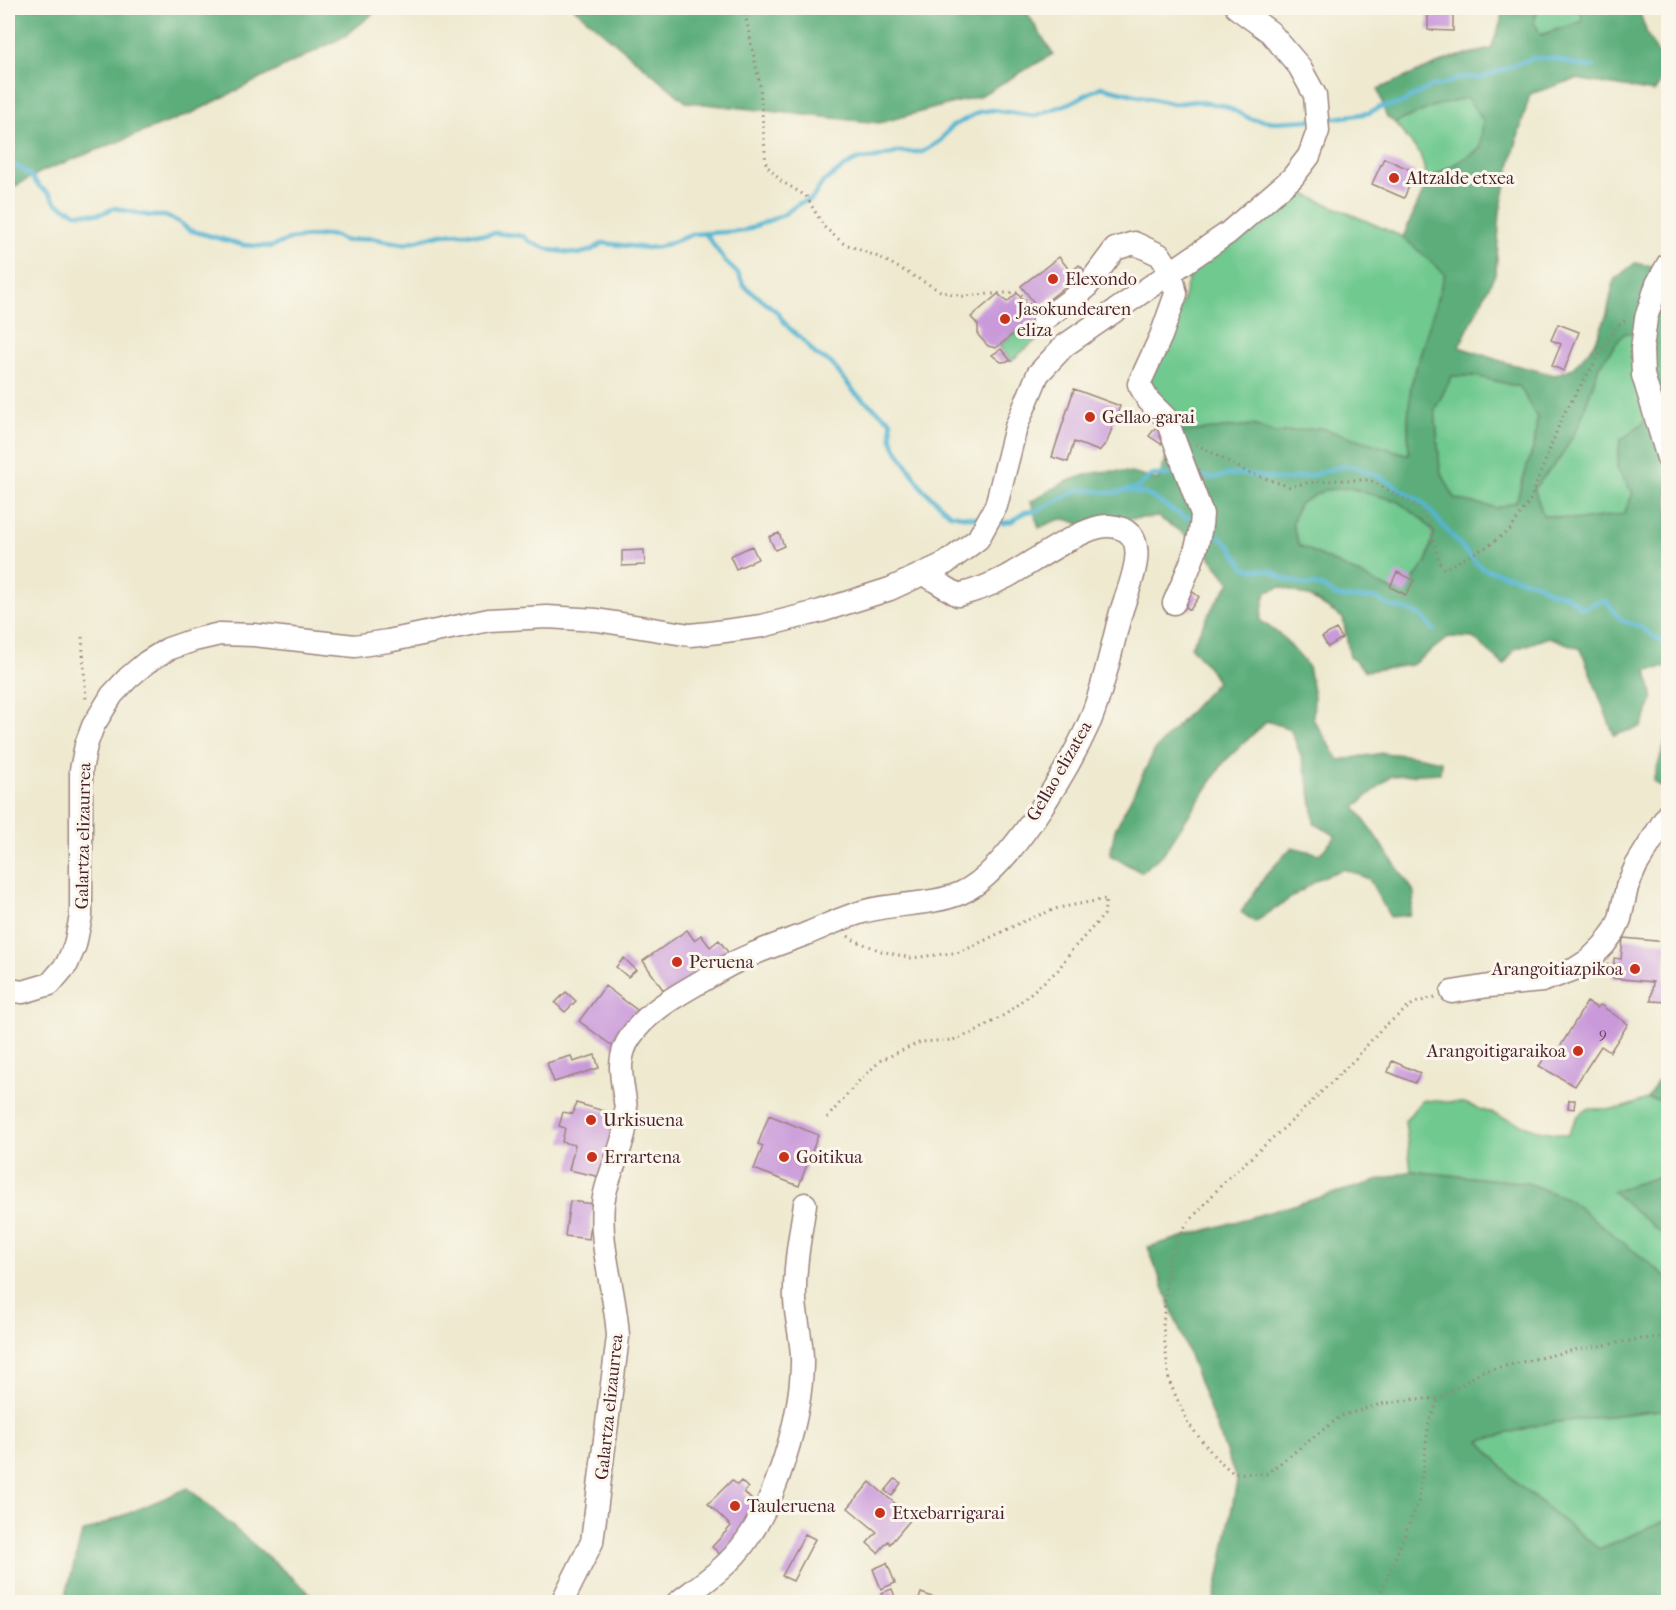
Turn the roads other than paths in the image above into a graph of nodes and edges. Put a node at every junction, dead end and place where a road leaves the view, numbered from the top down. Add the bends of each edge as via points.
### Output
1 (1237, 8) edge
2 (1668, 264) edge
3 (1171, 272) junction
4 (1043, 320) dead end
5 (1668, 458) edge
6 (924, 574) junction
7 (1174, 603) dead end
8 (1668, 814) edge
9 (753, 953) joint
10 (8, 990) edge
11 (1452, 992) road end
12 (805, 1204) dead end
13 (562, 1602) edge
14 (678, 1602) edge

1 - 3 street, Galartza elizaurrea via 1270,32 1299,66 1315,95 1318,131 1309,156 1292,178 1228,232
2 - 5 street via 1646,318 1642,349 1642,375
3 - 4 street via 1160,255 1134,243 1115,249 1085,289
3 - 6 street, Galartza elizaurrea via 1064,346 1038,374 1016,427 996,506 978,538 946,563
3 - 7 street via 1176,294 1139,384 1173,432 1201,521 1190,565
6 - 9 street, Gellao elizatea via 958,595 977,590 1083,532 1106,525 1133,537 1138,551 1136,570 1090,719 1044,802 1000,864 959,894 867,911
6 - 10 street, Galartza elizaurrea via 822,611 762,626 690,635 597,620 547,617 489,620 355,646 220,634 168,649 147,662 112,695 86,745 81,770 81,916 68,964 50,984 23,992
8 - 11 street via 1636,866 1615,930 1588,960 1542,981
9 - 13 street, Galartza elizaurrea via 654,1012 628,1040 621,1060 626,1123 603,1202 618,1337 592,1542
12 - 14 street via 795,1300 802,1362 798,1402 781,1470 766,1509 746,1542 728,1562

